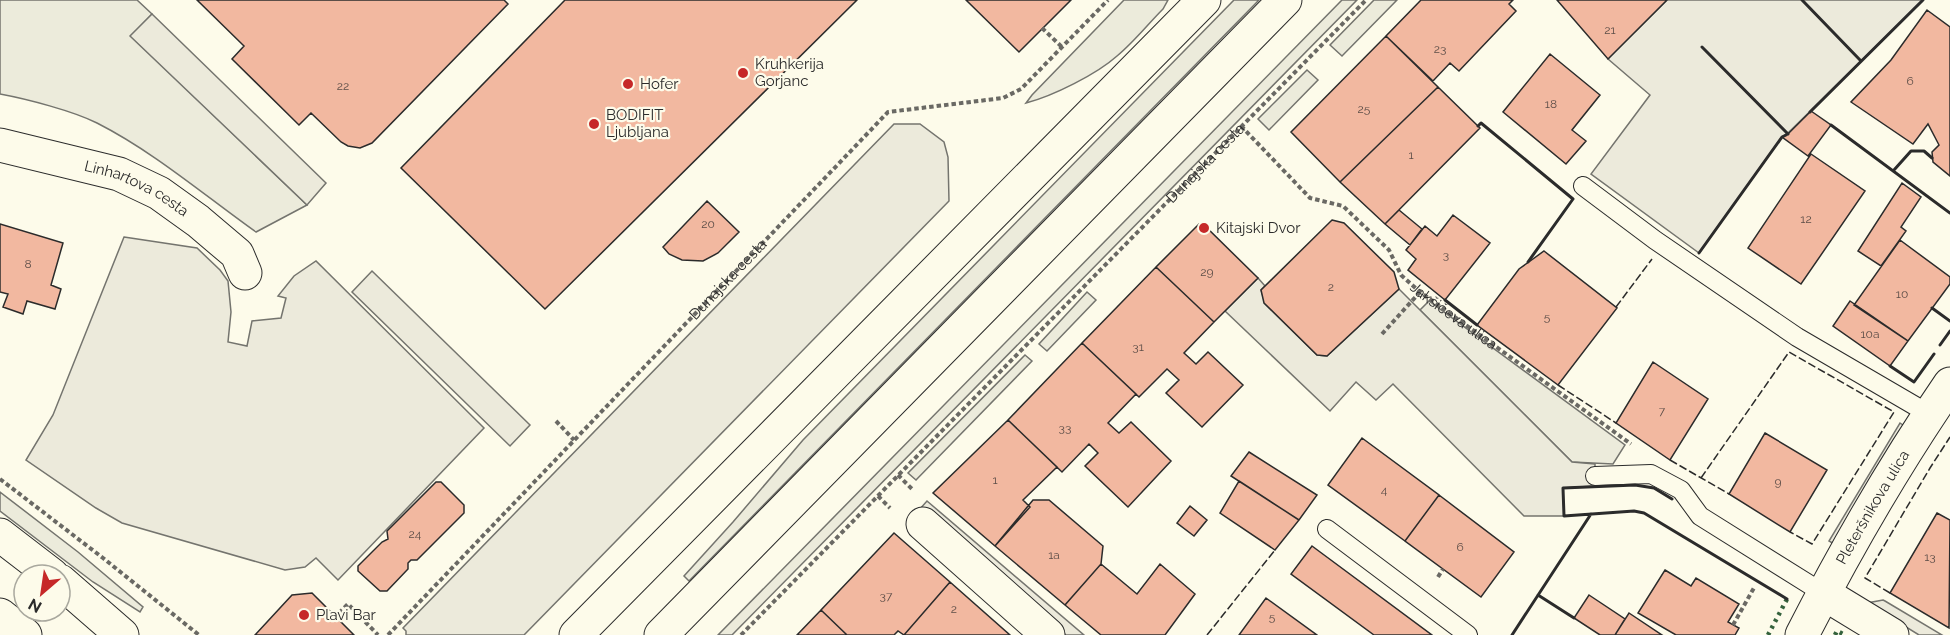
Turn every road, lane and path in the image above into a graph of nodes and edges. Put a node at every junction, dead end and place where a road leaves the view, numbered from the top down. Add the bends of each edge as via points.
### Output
1 (1108, 0) edge
2 (1204, 0) edge
3 (1285, 0) edge
4 (1366, 0) edge
5 (1042, 28) dead end
6 (1062, 47) junction
7 (1241, 126) junction
8 (0, 145) edge
9 (1583, 186) dead end
10 (245, 273) dead end
11 (1420, 292) junction
12 (1382, 334) dead end
13 (1950, 384) edge
14 (1929, 414) junction
15 (556, 421) dead end
16 (574, 440) junction
17 (1652, 474) junction
18 (898, 475) junction
19 (1594, 476) dead end
20 (0, 478) edge
21 (878, 496) junction
22 (912, 510) junction
23 (1327, 530) dead end
24 (0, 535) edge
25 (36, 563) edge
26 (1757, 582) dead end
27 (72, 591) edge
28 (1823, 593) junction
29 (339, 613) dead end
30 (0, 615) edge
31 (1733, 625) dead end
32 (25, 635) edge
33 (122, 635) edge
34 (199, 635) edge
35 (378, 635) edge
36 (388, 635) edge
37 (576, 635) edge
38 (661, 635) edge
39 (741, 635) edge
40 (1048, 635) edge
41 (1468, 635) edge
42 (1802, 635) edge
43 (1892, 635) edge

1 - 6 path, Dunajska cesta
2 - 37 main road
3 - 38 main road
4 - 7 path, Dunajska cesta
5 - 6 path
6 - 16 path, Dunajska cesta via 1013,94 1003,98 888,112
7 - 11 path, Jakšičeva ulica via 1310,198 1343,206 1389,250 1401,275
7 - 18 path, Dunajska cesta
8 - 10 main road, Linhartova cesta via 119,174 159,193 237,254
9 - 14 lane via 1797,337
11 - 12 path
11 - 17 path, Jakšičeva ulica via 1635,447
13 - 14 main road, Pleteršnikova ulica
14 - 28 main road, Pleteršnikova ulica
15 - 16 path
16 - 36 path, Dunajska cesta
17 - 19 lane
17 - 28 lane via 1681,490 1700,516
18 - 21 path, Dunajska cesta
18 - 22 path
20 - 34 path
21 - 22 path
21 - 39 path, Dunajska cesta
22 - 40 main road
23 - 41 lane
24 - 25 main road
26 - 31 path
27 - 33 main road
28 - 42 main road, Pleteršnikova ulica
28 - 43 main road
29 - 35 path via 348,604
30 - 32 main road

